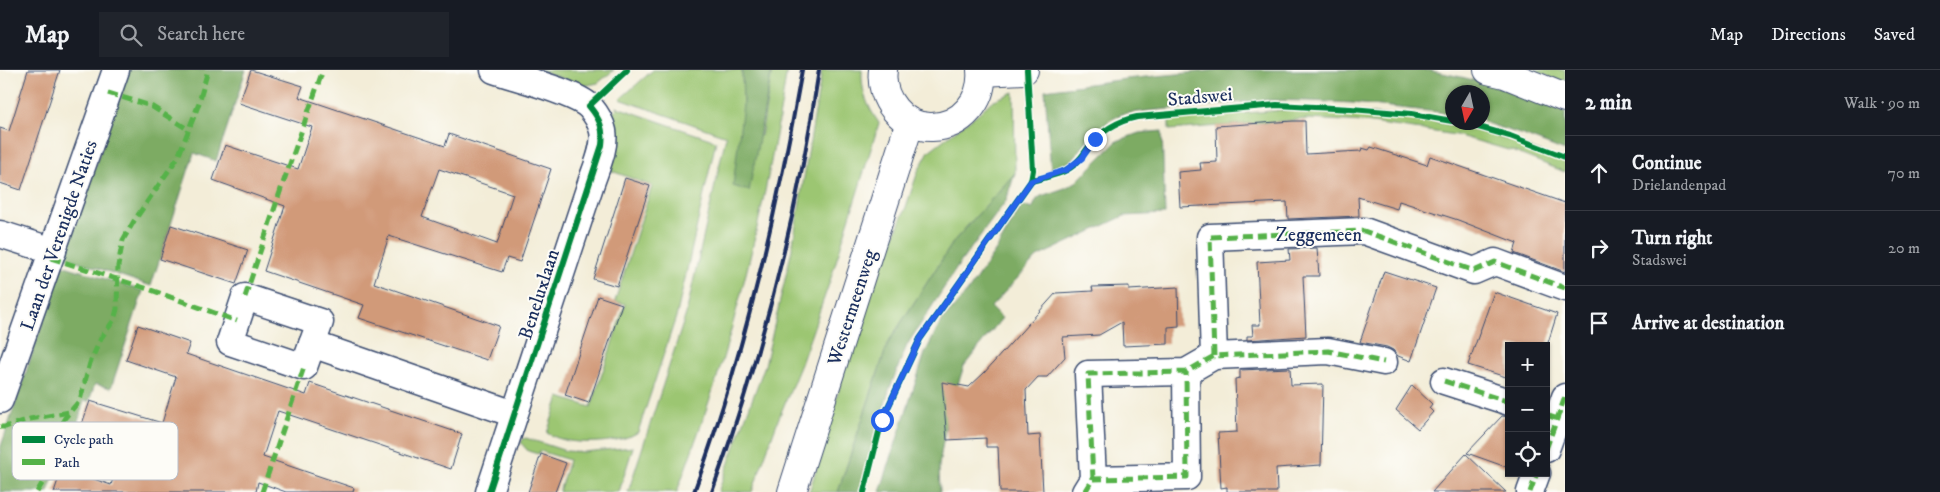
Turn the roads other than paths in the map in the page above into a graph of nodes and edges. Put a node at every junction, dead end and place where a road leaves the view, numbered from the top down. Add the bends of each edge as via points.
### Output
1 (116, 70) edge
2 (494, 70) edge
3 (883, 70) edge
4 (1024, 70) edge
5 (1488, 70) edge
6 (982, 71) edge
7 (1565, 98) edge
8 (910, 122) junction
9 (0, 234) edge
10 (53, 251) junction
11 (1565, 288) edge
12 (312, 344) dead end
13 (1214, 356) junction
14 (1384, 362) dead end
15 (1186, 372) junction
16 (1444, 381) dead end
17 (0, 400) edge
18 (1505, 401) edge
19 (1556, 410) edge
20 (514, 414) junction
21 (1550, 433) edge
22 (1536, 477) edge
23 (1089, 486) edge
24 (488, 492) edge
25 (792, 492) edge
26 (1530, 492) edge

1 - 10 street, Laan der Verenigde Naties
2 - 20 street, Beneluxlaan via 573,96 589,106 598,117 603,132 591,183
3 - 8 street via 881,79 885,96 896,112
4 - 6 street
5 - 7 street
6 - 8 street via 979,93 968,111 951,123 931,127
8 - 25 street, Westermeenweg
9 - 10 street
10 - 17 street, Laan der Verenigde Naties
11 - 13 street, Zeggemeen via 1495,262 1474,271 1364,231 1210,237
12 - 20 street
13 - 14 street via 1328,351
13 - 15 street
15 - 23 street via 1187,477
15 - 23 street via 1088,374
16 - 18 street
19 - 21 street
20 - 24 street, Beneluxlaan
22 - 26 street

